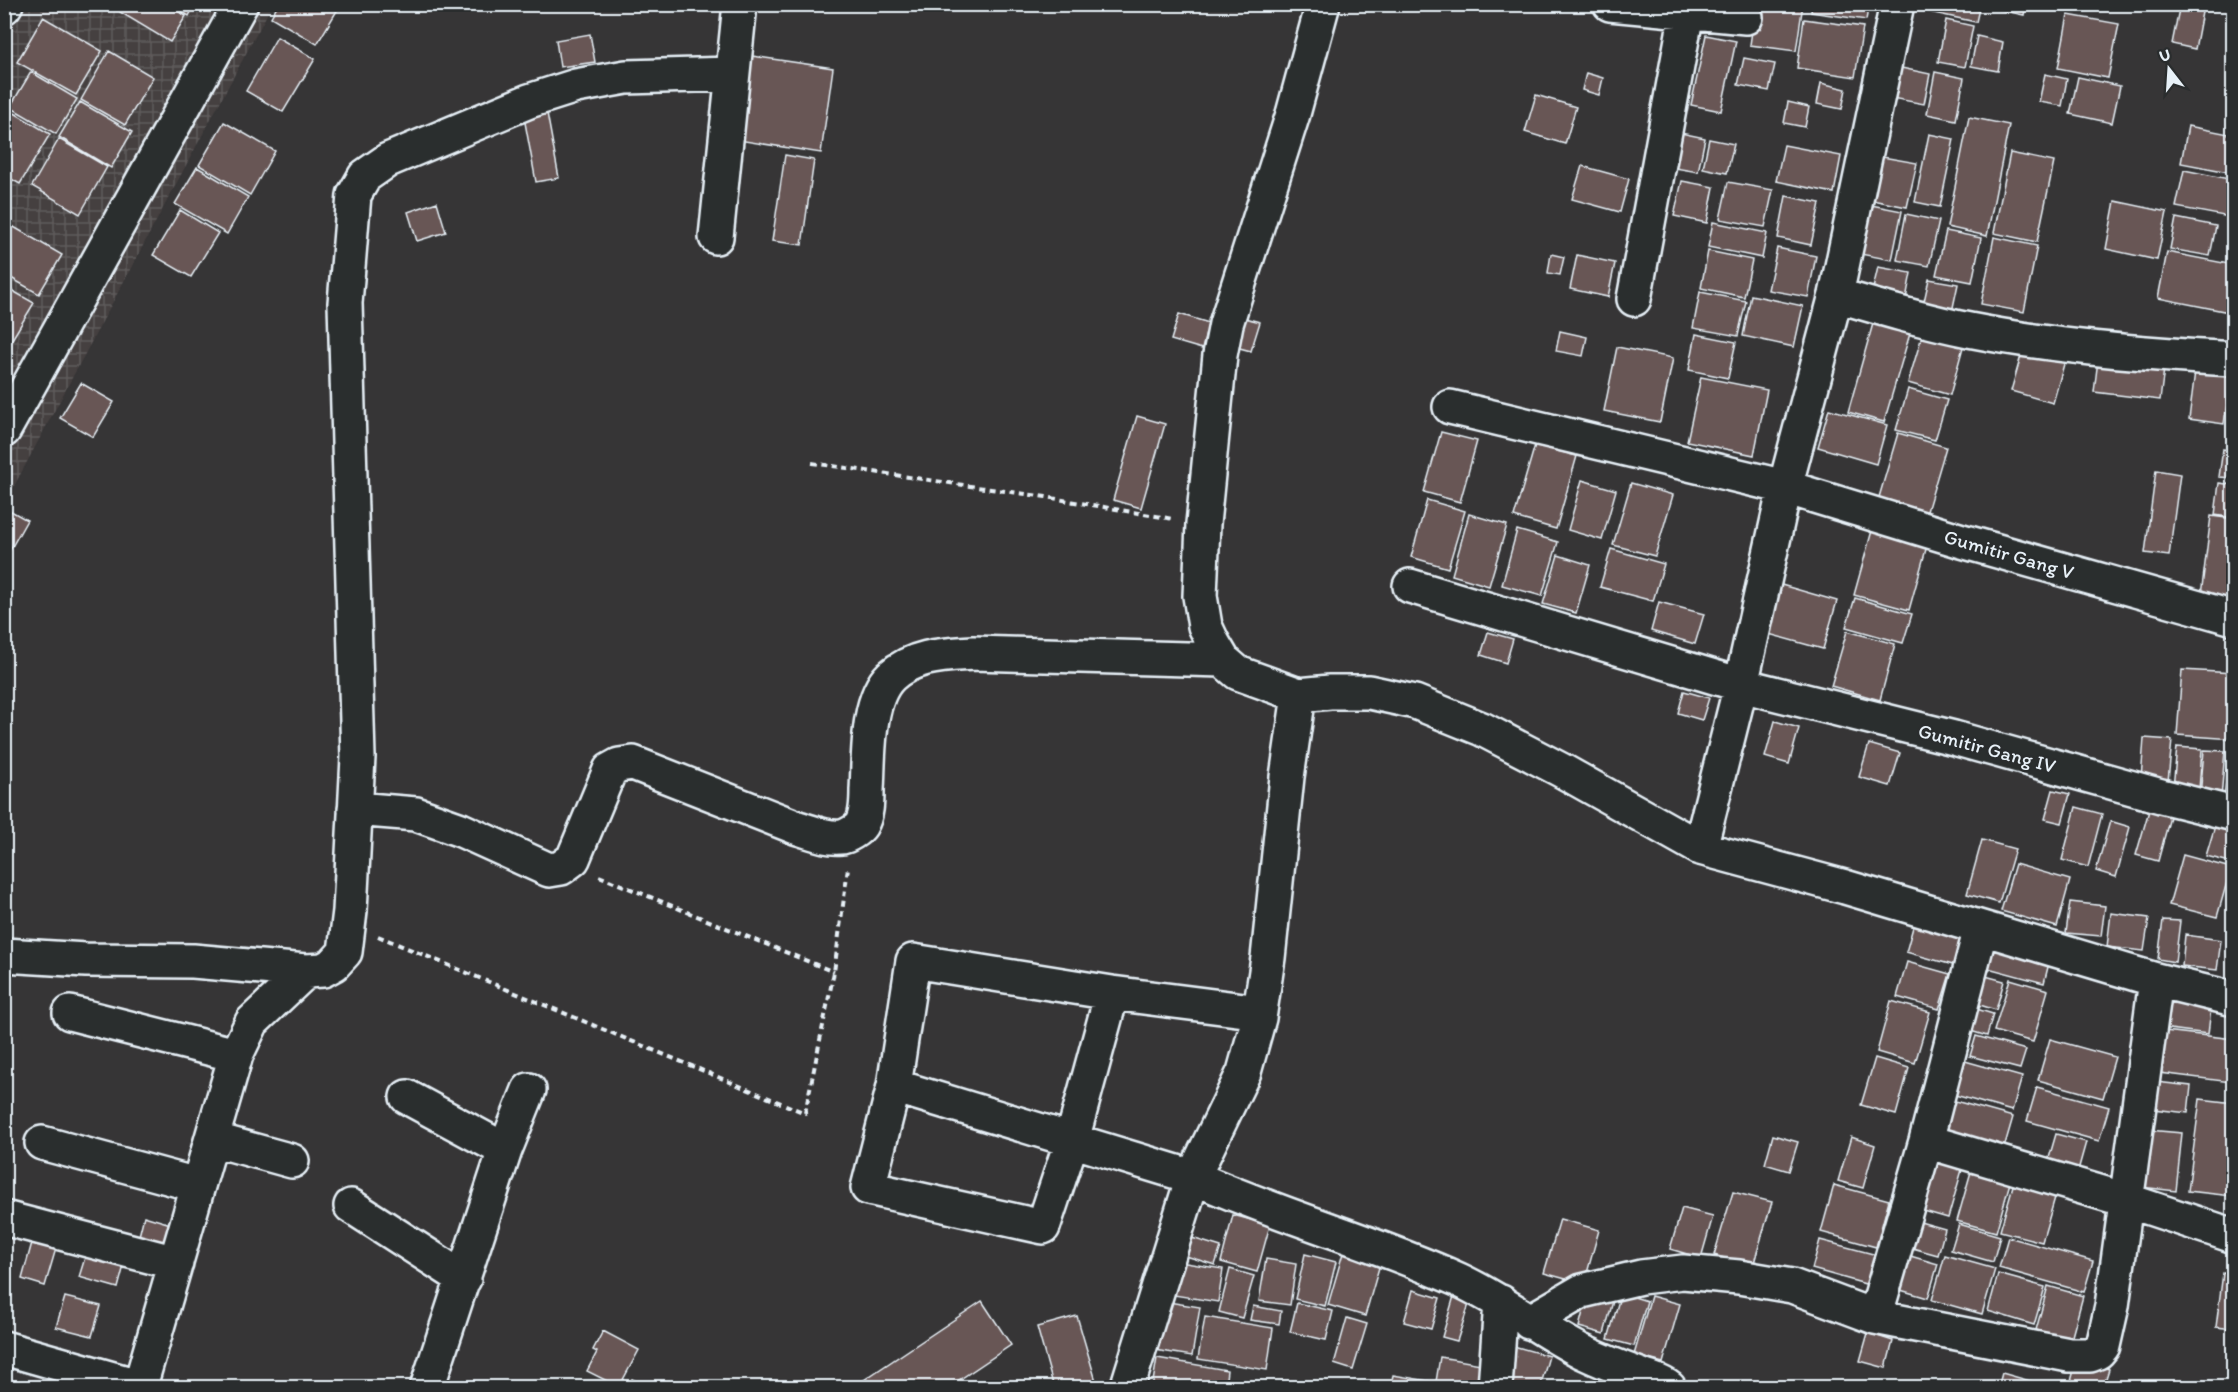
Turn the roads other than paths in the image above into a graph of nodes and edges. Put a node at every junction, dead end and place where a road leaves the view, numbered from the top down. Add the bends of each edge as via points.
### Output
1 (241, 4) edge
2 (740, 4) edge
3 (1323, 4) edge
4 (1610, 4) edge
5 (1897, 4) edge
6 (1687, 12) junction
7 (1746, 17) dead end
8 (732, 74) junction
9 (716, 237) dead end
10 (1836, 295) junction
11 (1634, 299) dead end
12 (2234, 359) edge
13 (1450, 408) dead end
14 (4, 430) edge
15 (1785, 487) junction
16 (1410, 586) dead end
17 (2234, 618) edge
18 (1223, 660) junction
19 (1741, 684) junction
20 (1299, 695) junction
21 (355, 809) junction
22 (2234, 814) edge
23 (1700, 848) junction
24 (1981, 928) junction
25 (4, 955) edge
26 (306, 971) junction
27 (2156, 980) junction
28 (1112, 993) junction
29 (2234, 999) edge
30 (1260, 1012) junction
31 (70, 1013) dead end
32 (236, 1055) junction
33 (894, 1086) junction
34 (530, 1090) dead end
35 (407, 1097) dead end
36 (212, 1139) junction
37 (1072, 1140) junction
38 (1926, 1141) junction
39 (42, 1143) dead end
40 (505, 1150) junction
41 (292, 1161) dead end
42 (1192, 1177) junction
43 (198, 1185) junction
44 (2126, 1200) junction
45 (351, 1206) dead end
46 (4, 1218) edge
47 (2234, 1236) edge
48 (176, 1263) junction
49 (464, 1279) junction
50 (1501, 1302) junction
51 (1875, 1317) junction
52 (1529, 1322) junction
53 (4, 1348) edge
54 (142, 1387) edge
55 (427, 1388) edge
56 (1127, 1388) edge
57 (1495, 1388) edge
58 (1669, 1388) edge

1 - 14 street
2 - 8 street
3 - 18 street via 1220,355 1200,578 1205,626
4 - 6 street
5 - 10 street
6 - 7 street
6 - 11 street
8 - 9 street
8 - 21 street via 626,77 576,86 529,101 388,160 365,177 354,195 345,303 358,757
10 - 12 street via 1957,327 2022,339 2126,352
10 - 15 street
13 - 15 street, Gumitir Gang V
15 - 17 street, Gumitir Gang V
15 - 19 street
16 - 19 street, Gumitir Gang IV
18 - 20 street via 1238,673
18 - 21 street via 973,653 934,655 910,664 891,677 877,697 870,736 866,810 860,827 844,837 823,836 633,763 610,770 573,859 561,868 549,870 416,814
19 - 22 street, Gumitir Gang IV
19 - 23 street
20 - 23 street via 1369,692 1415,702 1502,739
20 - 30 street
21 - 26 street via 345,952 322,970
23 - 24 street
24 - 27 street
24 - 38 street
25 - 26 street via 193,962
26 - 32 street via 252,1022
27 - 29 street
27 - 44 street
28 - 30 street
28 - 33 street via 913,961
28 - 37 street
30 - 42 street via 1244,1072
31 - 32 street
32 - 36 street
33 - 37 street
33 - 37 street via 868,1188 1043,1227
34 - 40 street
35 - 40 street
36 - 41 street
36 - 43 street
37 - 42 street
38 - 44 street
38 - 51 street
39 - 43 street
40 - 49 street
42 - 50 street via 1461,1281
42 - 56 street
43 - 48 street
44 - 47 street
44 - 51 street via 2106,1338 2097,1352 2069,1355
45 - 49 street
46 - 48 street
48 - 54 street
49 - 55 street
50 - 52 street
50 - 57 street
51 - 52 street via 1792,1286 1683,1272 1582,1291
52 - 58 street via 1583,1352
53 - 54 street

